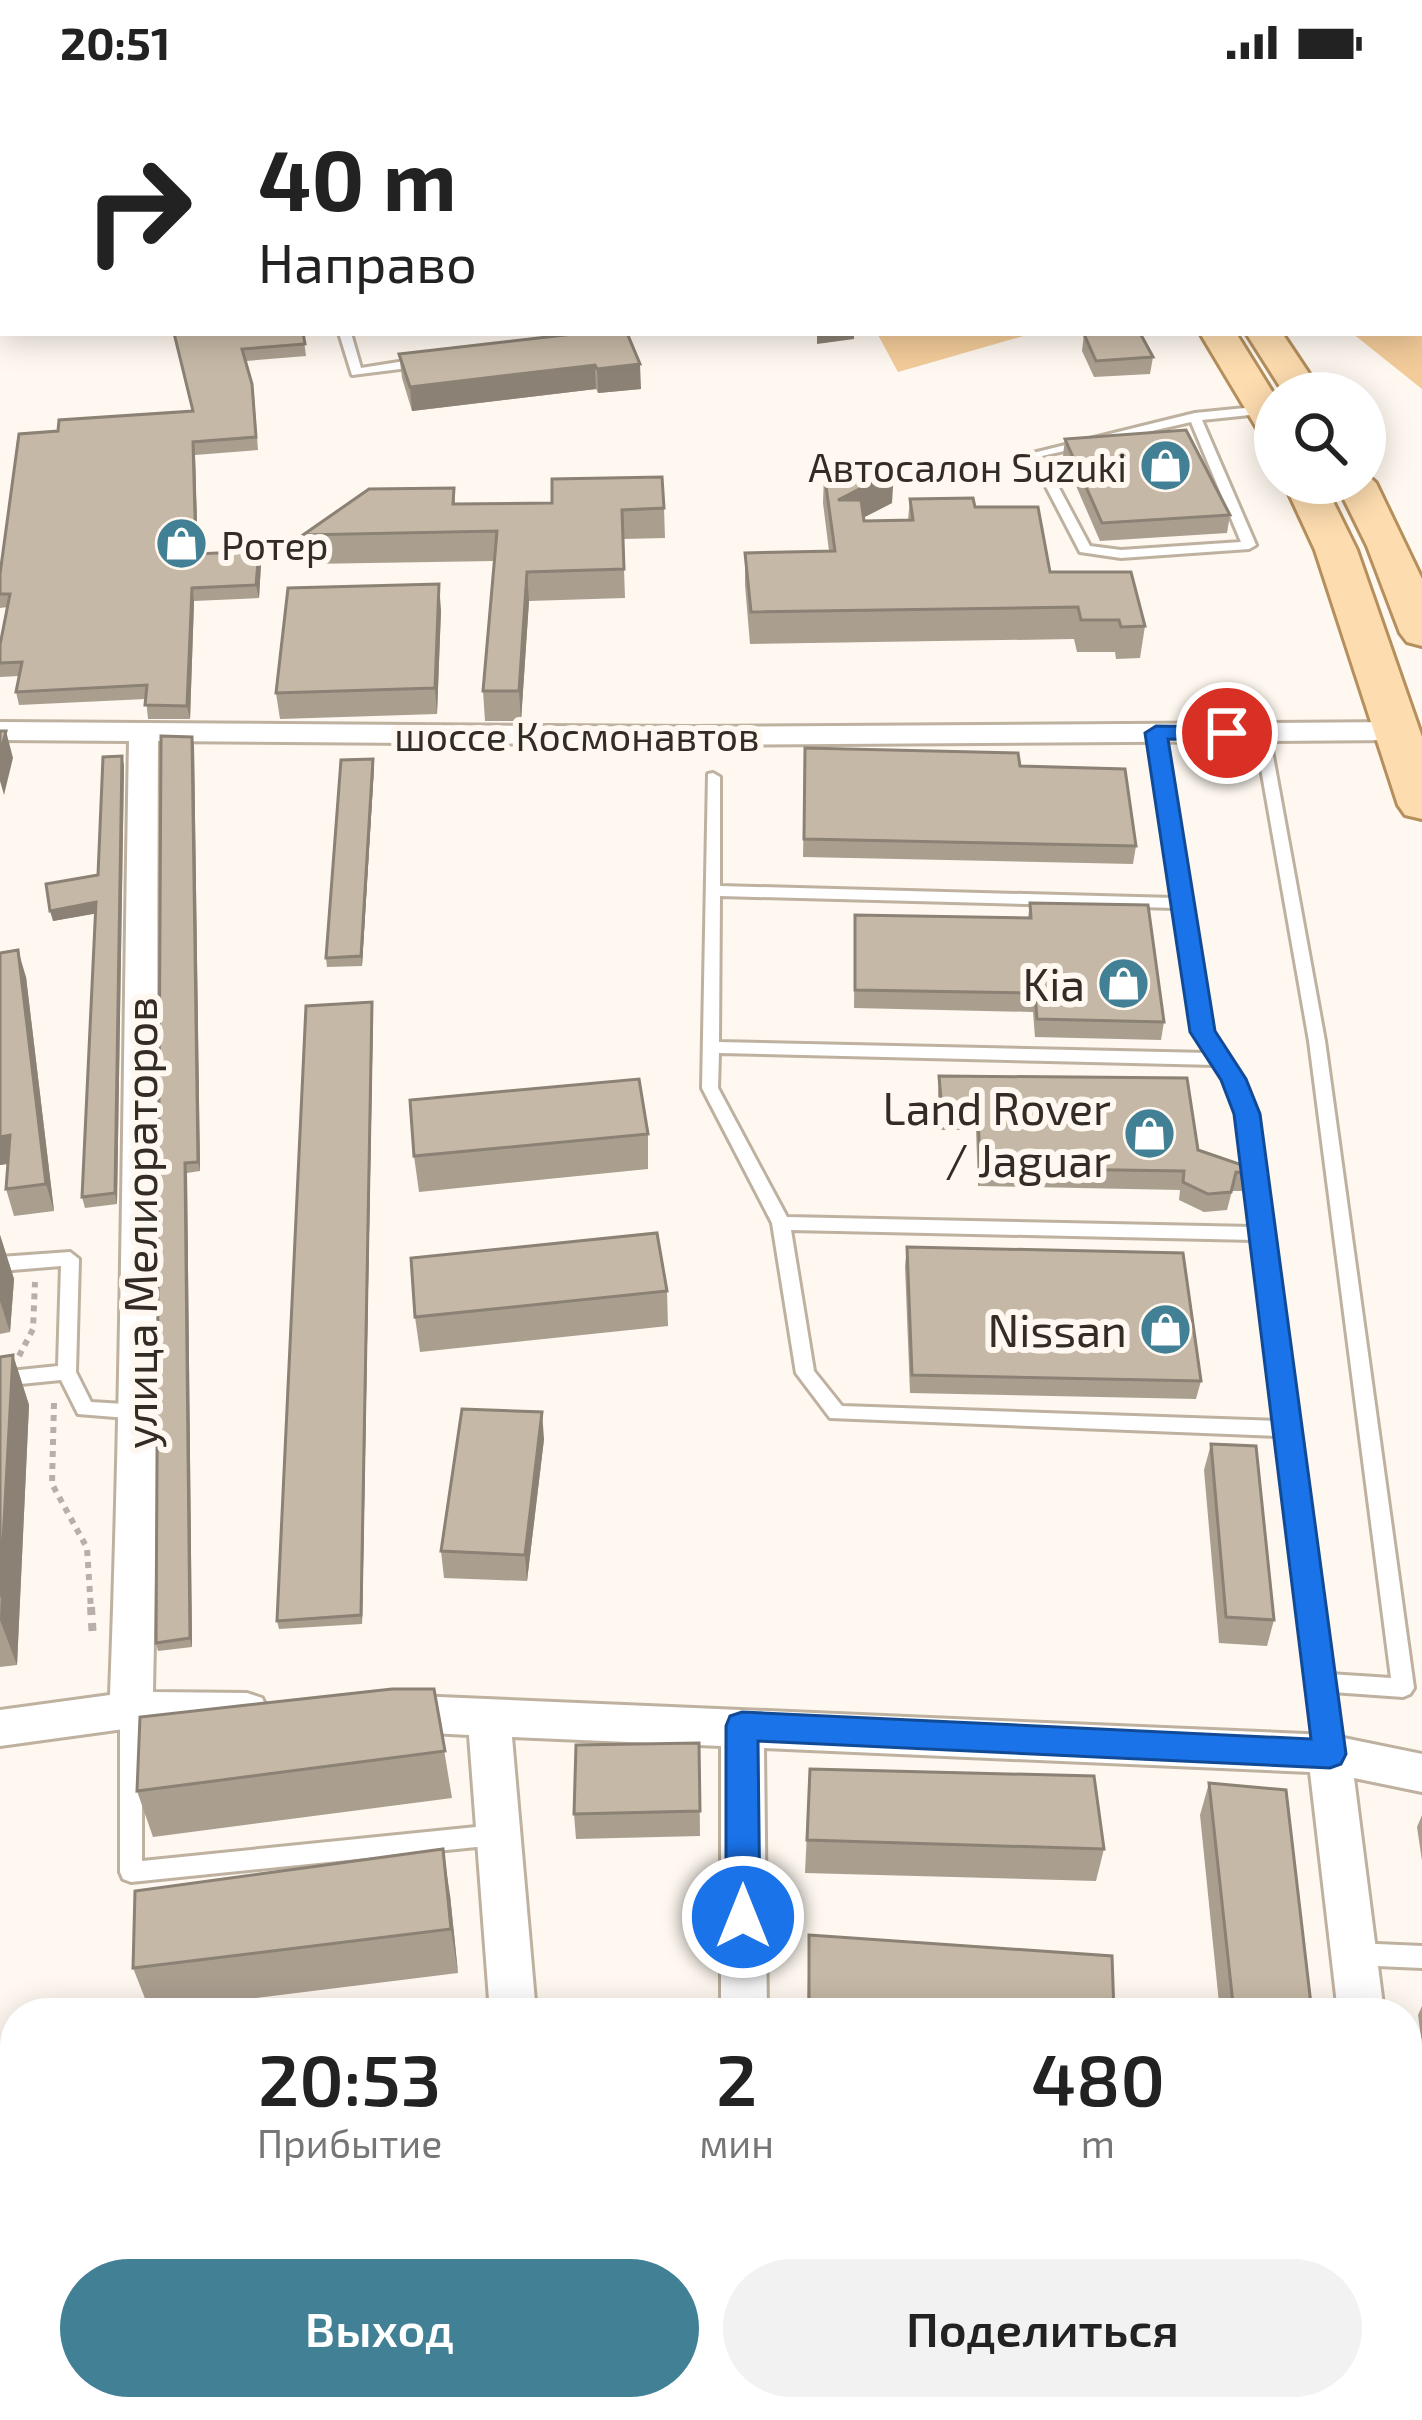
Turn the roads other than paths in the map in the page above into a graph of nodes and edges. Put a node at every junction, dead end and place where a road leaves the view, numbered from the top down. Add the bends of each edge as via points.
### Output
1 (346, 336) edge
2 (1220, 336) edge
3 (1266, 336) edge
4 (449, 358) edge
5 (1289, 372) edge
6 (1254, 392) edge
7 (1195, 417) junction
8 (1254, 418) edge
9 (1314, 504) edge
10 (1367, 504) edge
11 (1422, 633) edge
12 (1398, 730) junction
13 (0, 731) edge
14 (1156, 733) junction
15 (1262, 734) junction
16 (144, 735) junction
17 (713, 776) dead end
18 (1422, 805) edge
19 (712, 891) junction
20 (1184, 903) junction
21 (710, 1047) junction
22 (1220, 1059) junction
23 (781, 1223) junction
24 (1263, 1234) junction
25 (0, 1264) edge
26 (67, 1372) junction
27 (9, 1378) edge
28 (140, 1412) junction
29 (1288, 1429) junction
30 (1320, 1682) junction
31 (130, 1710) junction
32 (298, 1712) edge
33 (346, 1712) edge
34 (489, 1714) junction
35 (742, 1726) junction
36 (0, 1728) edge
37 (1330, 1754) junction
38 (1422, 1773) edge
39 (499, 1834) junction
40 (1354, 1954) junction
41 (1422, 1957) edge
42 (512, 1998) edge
43 (744, 1998) edge
44 (1359, 1998) edge

1 - 4 lane via 356,372
2 - 6 main road
3 - 5 main road
7 - 7 lane via 1035,454 1085,549 1249,545
7 - 8 lane
9 - 12 main road
10 - 11 main road
12 - 15 street, шоссе Космонавтов
12 - 18 main road
13 - 16 street, шоссе Космонавтов
14 - 15 street, шоссе Космонавтов
14 - 16 street, шоссе Космонавтов
14 - 20 lane
15 - 30 lane via 1317,1040 1402,1688
16 - 28 street, улица Мелиораторов
17 - 19 lane
19 - 20 lane
19 - 21 lane
20 - 22 lane via 1203,1032
21 - 22 lane
21 - 23 lane via 710,1088
22 - 24 lane via 1247,1114
23 - 24 lane
23 - 29 lane via 805,1373 837,1413
24 - 29 lane
25 - 26 lane, улица Мелиораторов via 70,1259
26 - 27 lane, улица Мелиораторов
26 - 28 lane via 85,1409
28 - 31 street, улица Мелиораторов
29 - 30 lane
30 - 37 lane
31 - 32 street
31 - 36 street
31 - 39 lane via 131,1872
33 - 34 street
34 - 35 street
34 - 39 street
35 - 37 street
35 - 43 street
37 - 38 street
37 - 40 street
39 - 42 street
40 - 41 lane
40 - 44 street

